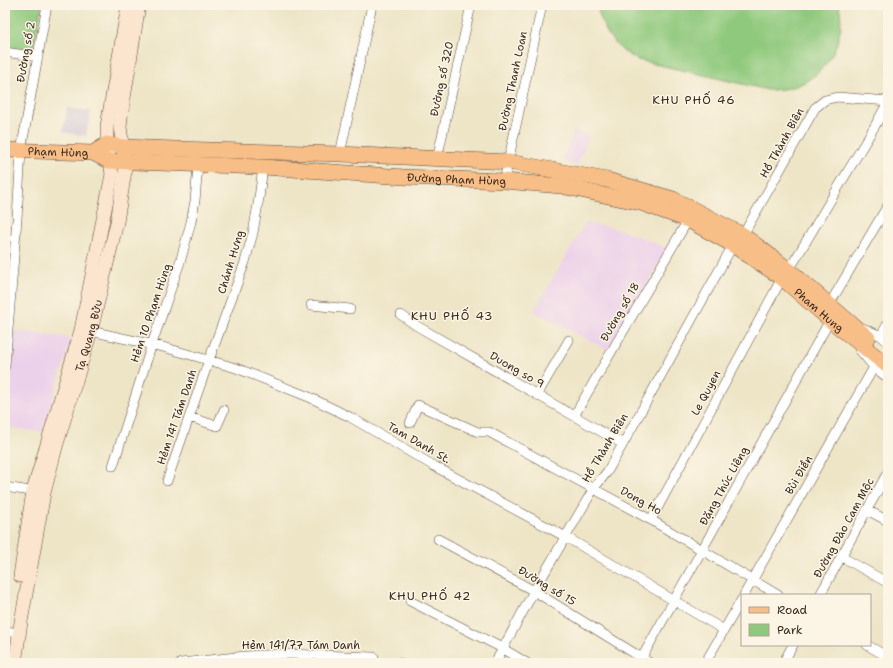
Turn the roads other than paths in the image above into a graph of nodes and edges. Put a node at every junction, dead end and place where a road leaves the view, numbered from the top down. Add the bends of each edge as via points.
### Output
1 (47, 5) edge
2 (128, 5) edge
3 (139, 5) edge
4 (372, 5) edge
5 (470, 5) edge
6 (542, 5) edge
7 (5, 52) edge
8 (38, 57) junction
9 (888, 101) edge
10 (107, 144) junction
11 (5, 150) edge
12 (21, 152) junction
13 (94, 153) junction
14 (124, 154) junction
15 (340, 154) junction
16 (437, 159) junction
17 (109, 161) junction
18 (508, 162) junction
19 (198, 165) junction
20 (263, 167) junction
21 (504, 181) junction
22 (888, 205) edge
23 (688, 220) junction
24 (738, 240) junction
25 (785, 274) junction
26 (311, 305) dead end
27 (829, 305) junction
28 (350, 309) dead end
29 (401, 315) dead end
30 (830, 320) junction
31 (888, 323) edge
32 (86, 330) junction
33 (854, 332) junction
34 (884, 339) edge
35 (569, 340) dead end
36 (152, 344) junction
37 (888, 354) edge
38 (209, 360) junction
39 (5, 366) edge
40 (881, 367) edge
41 (888, 378) edge
42 (537, 395) junction
43 (224, 410) dead end
44 (574, 416) junction
45 (189, 417) junction
46 (410, 423) dead end
47 (623, 444) junction
48 (113, 466) dead end
49 (888, 472) edge
50 (167, 481) dead end
51 (5, 487) edge
52 (594, 488) junction
53 (38, 492) junction
54 (867, 510) junction
55 (651, 520) junction
56 (888, 521) edge
57 (566, 537) junction
58 (438, 539) dead end
59 (702, 550) junction
60 (842, 557) junction
61 (753, 580) junction
62 (888, 583) edge
63 (534, 591) junction
64 (745, 594) edge
65 (776, 594) edge
66 (821, 594) edge
67 (674, 600) junction
68 (741, 600) edge
69 (410, 601) dead end
70 (724, 630) junction
71 (12, 632) edge
72 (792, 646) edge
73 (869, 646) edge
74 (502, 648) junction
75 (887, 654) edge
76 (374, 657) dead end
77 (300, 659) edge
78 (357, 660) edge
79 (640, 661) edge
80 (7, 663) edge
81 (15, 663) edge
82 (181, 663) edge
83 (495, 663) edge
84 (527, 663) edge
85 (650, 663) edge
86 (705, 663) edge
87 (783, 663) edge

1 - 8 street, Đường số 2
2 - 10 main road, Tạ Quang Bửu via 108,114
3 - 14 main road, Tạ Quang Bửu via 121,117
4 - 15 street
5 - 16 street, Đường số 320
6 - 18 street, Đường Thanh Loan
7 - 8 street
8 - 12 street, Đường số 2
9 - 24 street, Hồ Thành Biên via 837,97 825,100 815,108
9 - 25 street, Le Quyen
10 - 13 main road
10 - 14 main road
10 - 17 main road, Tạ Quang Bửu
11 - 12 main road, Phạm Hùng
12 - 13 main road, Phạm Hùng
12 - 39 street, Đường số 2
13 - 17 main road, Phạm Hùng
14 - 15 main road, Đường Phạm Hùng via 190,150
14 - 17 main road, Đường Phạm Hùng
14 - 19 main road, Đường Phạm Hùng
14 - 32 main road, Tạ Quang Bửu via 125,171 117,222
15 - 16 main road, Đường Phạm Hùng
16 - 18 main road, Đường Phạm Hùng
17 - 32 main road, Tạ Quang Bửu via 112,174
18 - 21 street, Đường Thanh Loan
18 - 24 main road, Đường Phạm Hùng via 607,180 673,199
19 - 20 main road, Đường Phạm Hùng
19 - 36 street, Hẻm 10 Phạm Hùng via 192,222
20 - 21 main road, Đường Phạm Hùng
20 - 38 street, Chánh Hưng via 260,198 245,262
21 - 23 main road, Đường Phạm Hùng via 561,186 641,203
22 - 27 street
23 - 24 main road, Đường Phạm Hùng
23 - 44 street, Đường số 18
24 - 25 main road, Đường Phạm Hùng
24 - 47 street, Hồ Thành Biên
25 - 27 main road, Pham Hung
25 - 30 main road, Pham Hung
25 - 55 street, Le Quyen
26 - 28 street
27 - 33 main road, Pham Hung
29 - 42 street, Duong so 9
30 - 33 main road, Pham Hung
30 - 59 street, Đặng Thúc Liêng
31 - 34 street
32 - 36 street, Tam Danh St.
32 - 53 main road, Tạ Quang Bửu
33 - 34 street
33 - 37 main road
33 - 40 main road
35 - 42 street
36 - 38 street, Tam Danh St.
36 - 48 street, Hẻm 10 Phạm Hùng
38 - 45 street, Hẻm 141 Tám Danh
38 - 57 street, Tam Danh St. via 294,390 350,417 434,466
40 - 41 street
40 - 61 street, Bùi Điền
42 - 44 street, Duong so 9
43 - 45 street via 217,426
44 - 47 street, Duong so 9
45 - 50 street, Hẻm 141 Tám Danh
46 - 52 street, Dong Ho via 418,405 478,432 489,432
47 - 52 street, Hồ Thành Biên via 607,472
49 - 54 street, Đường Đào Cam Mộc
51 - 53 street
52 - 55 street, Dong Ho
52 - 57 street, Hồ Thành Biên
53 - 71 main road, Tạ Quang Bửu
54 - 56 street
54 - 60 street, Đường Đào Cam Mộc
55 - 59 street, Dong Ho
57 - 63 street, Hồ Thành Biên
57 - 67 street, Tam Danh St.
58 - 63 street, Đường số 15
59 - 61 street, Dong Ho
59 - 67 street, Đặng Thúc Liêng
60 - 62 street
60 - 66 street, Đường Đào Cam Mộc
61 - 64 street, Bùi Điền
61 - 65 street, Dong Ho
63 - 74 street, Hồ Thành Biên
63 - 79 street, Đường số 15
67 - 70 street, Tam Danh St.
67 - 79 street, Đặng Thúc Liêng
68 - 70 street
69 - 74 street
70 - 86 street
71 - 80 main road, Tạ Quang Bửu
71 - 81 main road, Tạ Quang Bửu
72 - 87 street
73 - 75 street
74 - 83 street, Hồ Thành Biên
74 - 84 street
76 - 78 street, Hẻm 141/77 Tám Danh
77 - 78 street, Hẻm 141/77 Tám Danh
77 - 82 street, Hẻm 141/77 Tám Danh via 246,656
79 - 85 street, Đường số 15

